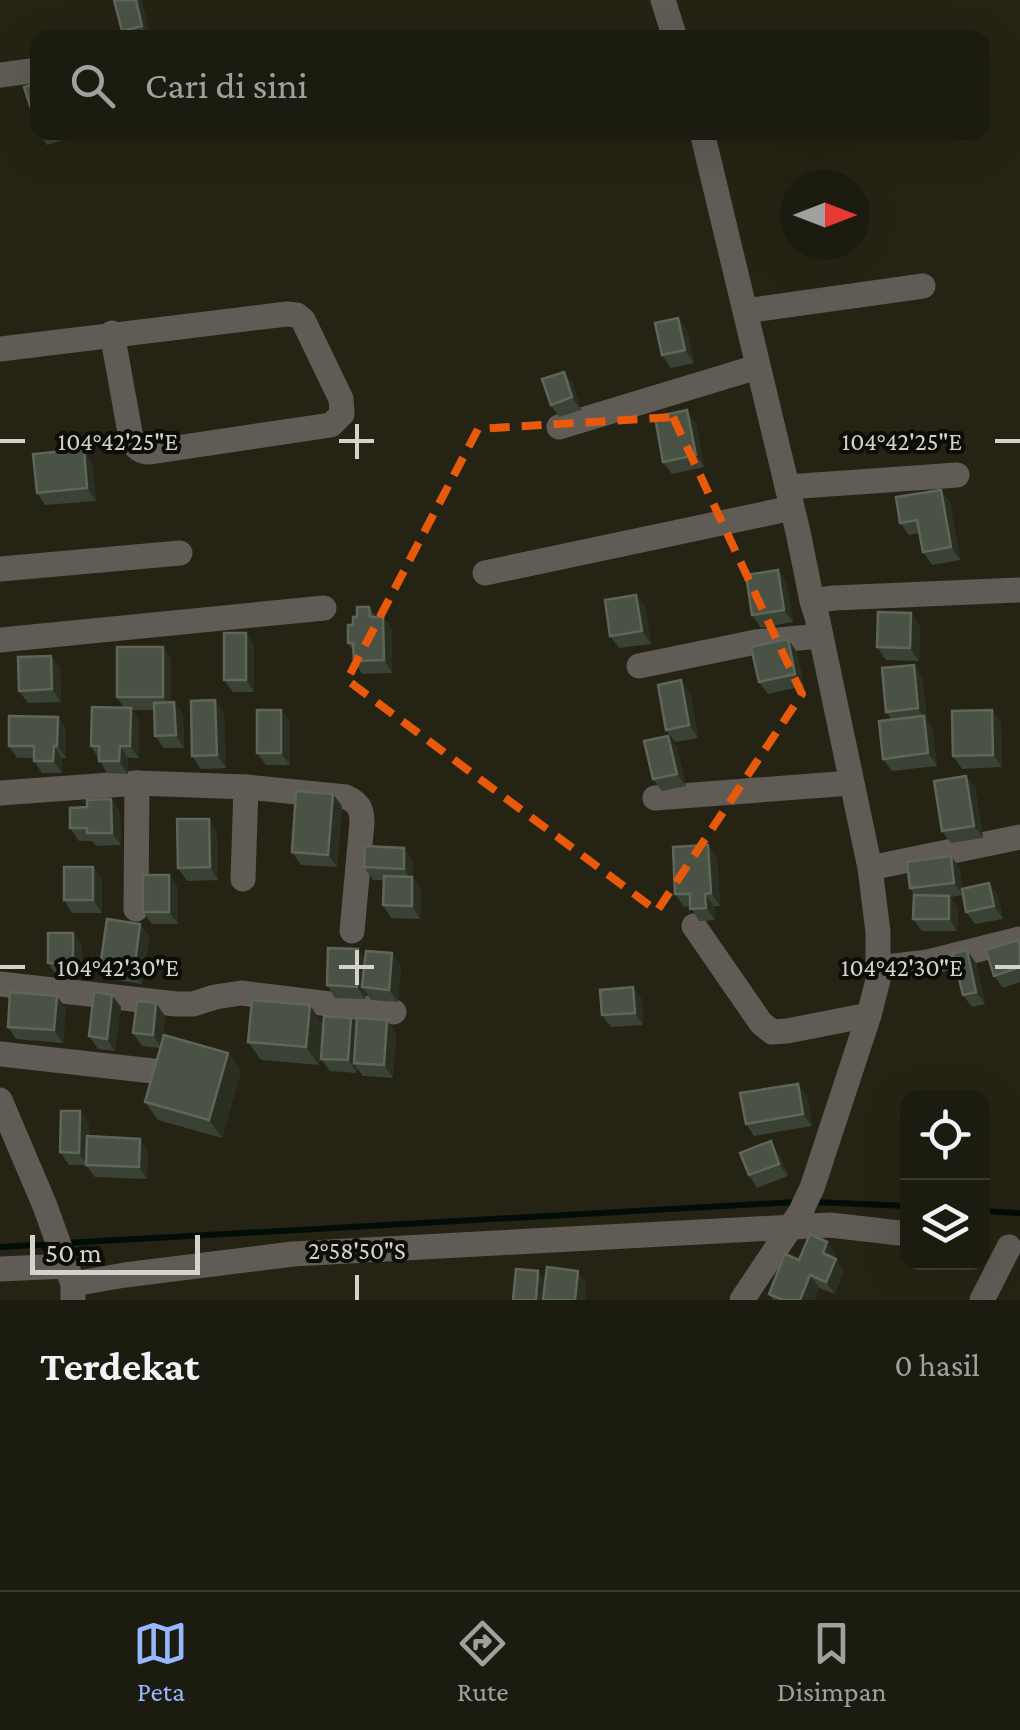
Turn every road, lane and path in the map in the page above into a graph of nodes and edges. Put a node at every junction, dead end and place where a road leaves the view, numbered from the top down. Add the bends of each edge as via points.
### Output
1 (663, 0) edge
2 (672, 30) edge
3 (30, 71) edge
4 (0, 75) edge
5 (704, 140) edge
6 (923, 286) dead end
7 (746, 312) junction
8 (112, 334) junction
9 (0, 349) edge
10 (757, 367) junction
11 (558, 426) dead end
12 (958, 475) dead end
13 (790, 498) junction
14 (180, 553) dead end
15 (0, 569) edge
16 (485, 573) dead end
17 (1020, 590) edge
18 (812, 601) junction
19 (324, 608) dead end
20 (820, 636) junction
21 (0, 640) edge
22 (639, 666) dead end
23 (137, 783) junction
24 (851, 783) junction
25 (246, 787) junction
26 (0, 793) edge
27 (656, 798) dead end
28 (1020, 837) edge
29 (870, 868) junction
30 (243, 880) dead end
31 (136, 909) dead end
32 (694, 926) dead end
33 (352, 931) dead end
34 (1020, 939) edge
35 (878, 968) junction
36 (0, 984) edge
37 (394, 1012) dead end
38 (868, 1015) junction
39 (0, 1054) edge
40 (162, 1072) edge
41 (0, 1100) edge
42 (8, 1142) edge
43 (796, 1220) junction
44 (900, 1233) edge
45 (1014, 1248) edge
46 (0, 1269) edge
47 (69, 1276) edge
48 (742, 1300) edge
49 (982, 1300) edge

1 - 2 street
3 - 4 street
5 - 7 street
6 - 7 street
7 - 10 street
8 - 8 street via 131,438 142,451 332,425 342,414 297,315
8 - 9 street
10 - 11 street
10 - 13 street
12 - 13 street
13 - 16 street
13 - 18 street
14 - 15 street
17 - 18 street
18 - 20 street
19 - 21 street
20 - 22 street
20 - 24 street
23 - 25 street
23 - 26 street
23 - 31 street
24 - 27 street
24 - 29 street
25 - 30 street
25 - 33 street via 356,802 362,823
28 - 29 street
29 - 35 street
32 - 38 street via 772,1032
34 - 35 street
35 - 38 street
36 - 37 street via 176,1004 241,994
38 - 43 street
39 - 40 street
41 - 42 street
42 - 47 street via 45,1206
43 - 44 street
43 - 47 street
43 - 48 street
45 - 49 street
46 - 47 street

